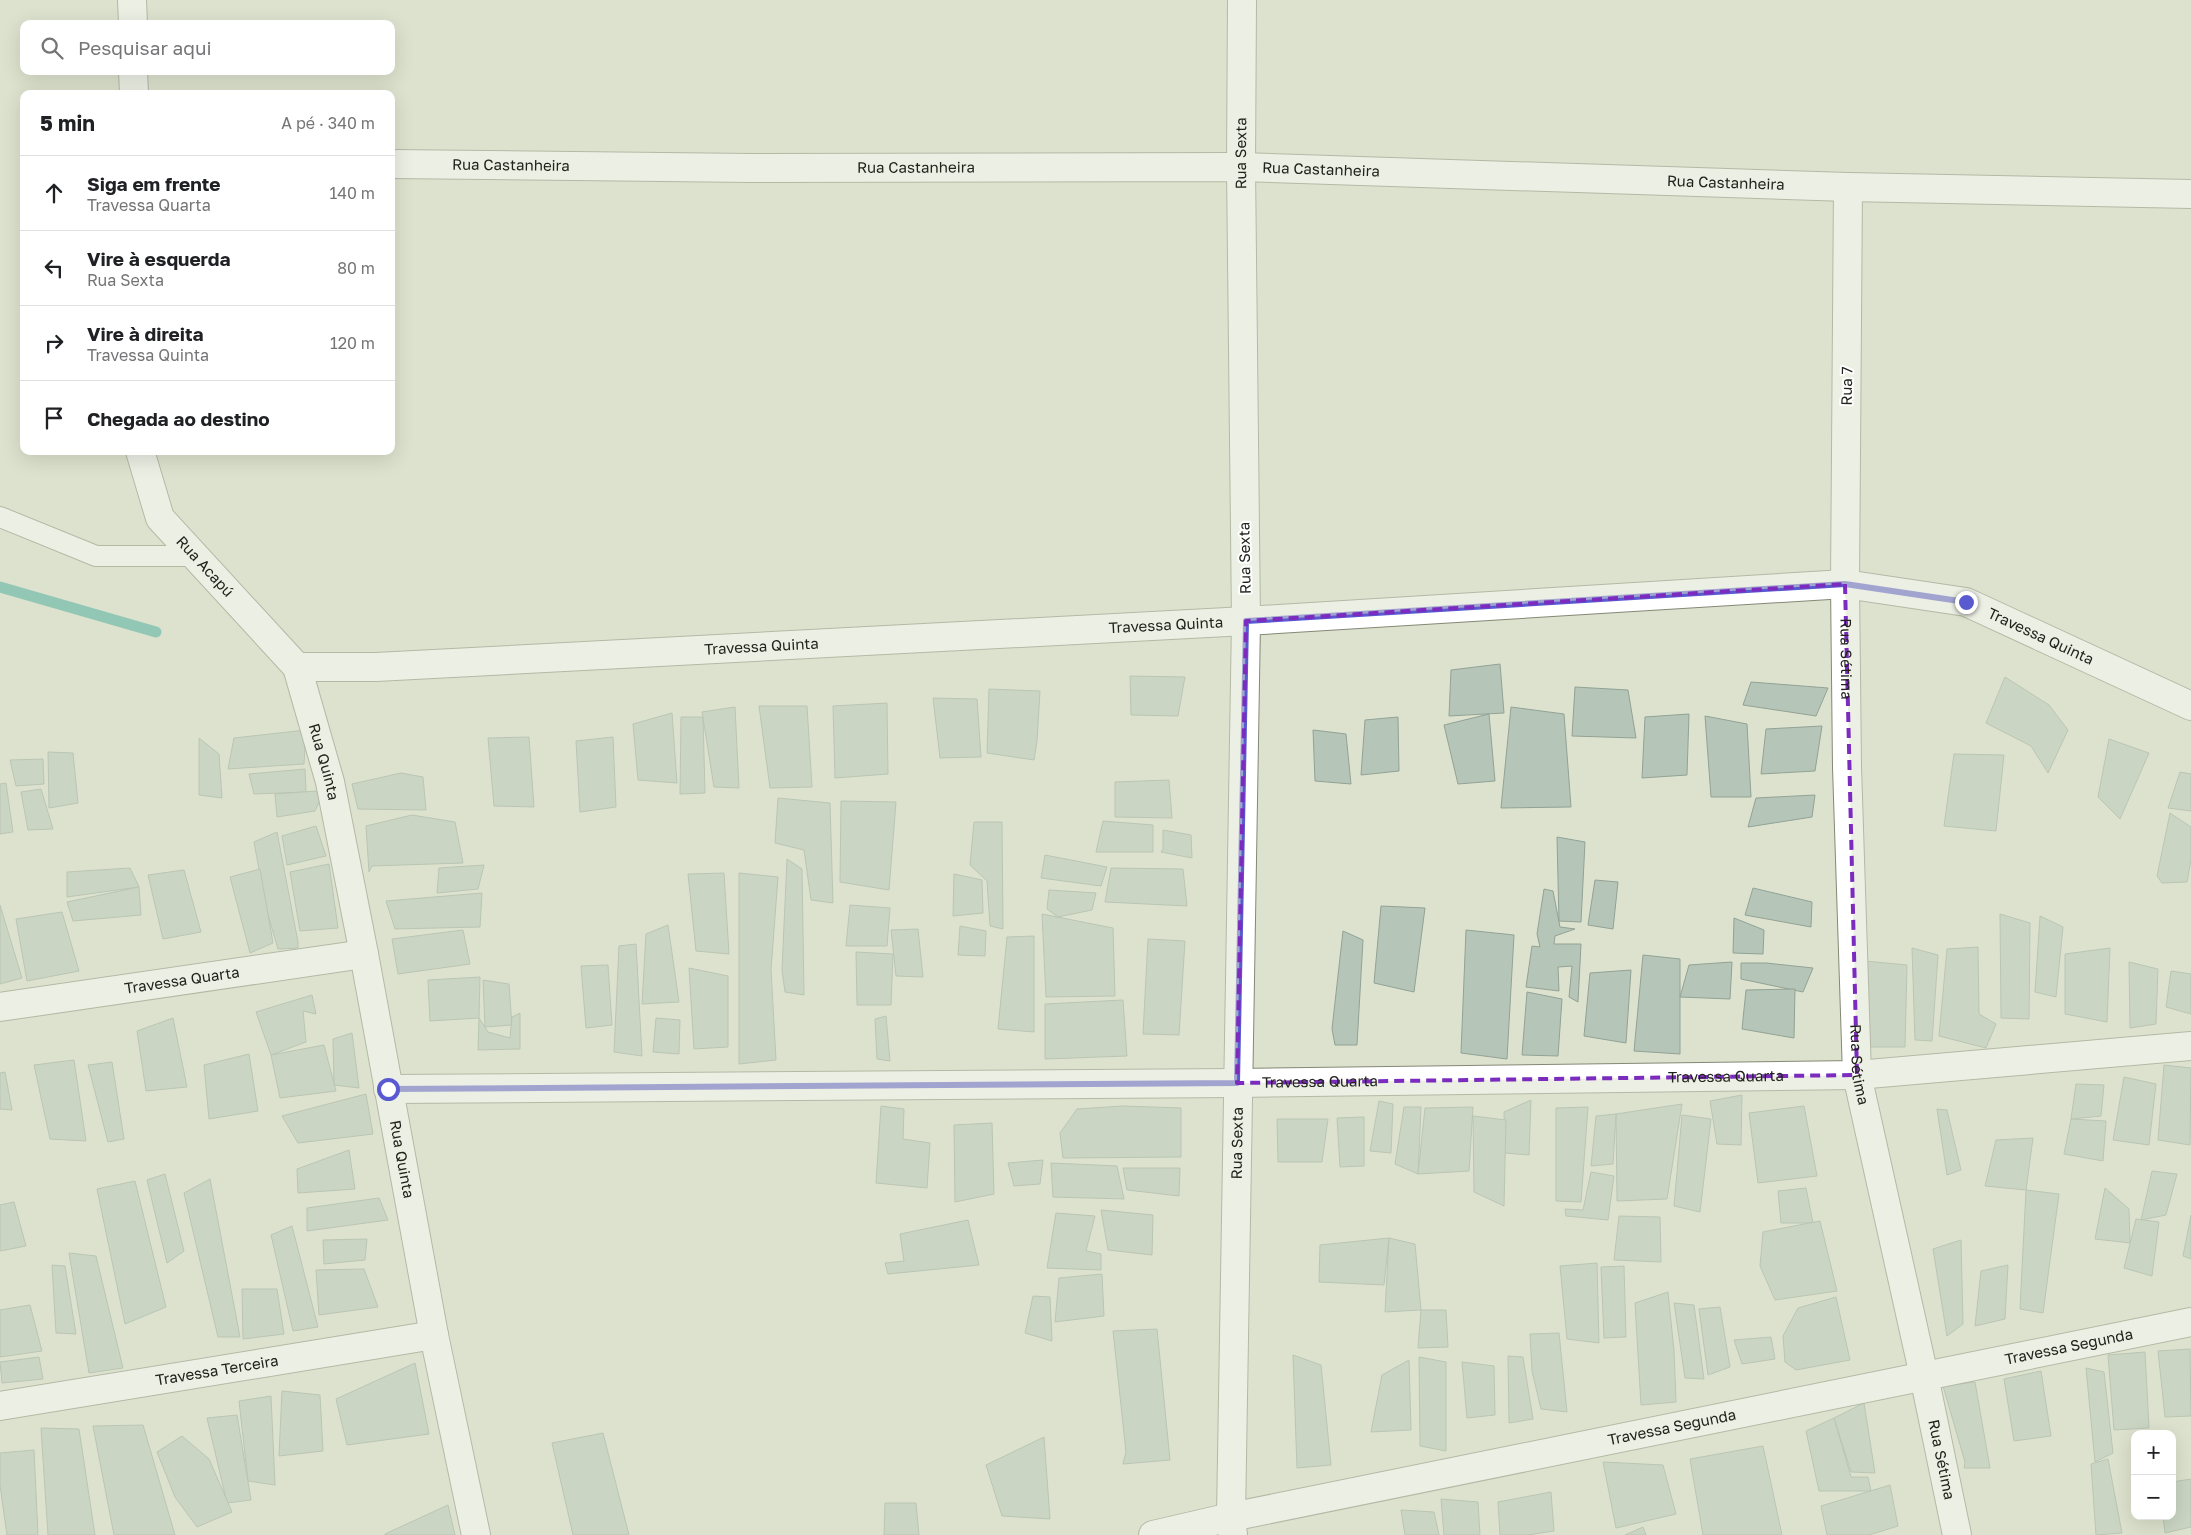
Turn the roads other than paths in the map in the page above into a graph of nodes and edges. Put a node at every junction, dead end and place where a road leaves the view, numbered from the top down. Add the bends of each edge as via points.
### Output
1 (132, 0) edge
2 (1242, 0) edge
3 (133, 20) edge
4 (134, 75) edge
5 (134, 90) edge
6 (395, 164) edge
7 (1241, 167) junction
8 (1848, 187) junction
9 (2191, 194) edge
10 (141, 455) edge
11 (0, 517) edge
12 (195, 556) junction
13 (1845, 584) junction
14 (1246, 621) junction
15 (297, 667) junction
16 (2191, 706) edge
17 (364, 954) junction
18 (0, 1007) edge
19 (2191, 1046) edge
20 (1857, 1075) junction
21 (1237, 1083) junction
22 (388, 1089) junction
23 (2191, 1322) edge
24 (434, 1335) junction
25 (1924, 1376) junction
26 (0, 1406) edge
27 (1232, 1526) edge
28 (476, 1535) edge
29 (1153, 1535) edge
30 (1957, 1535) edge

1 - 3 street
2 - 7 street, Rua Sexta
4 - 5 street
6 - 7 street, Rua Castanheira via 751,168
7 - 8 street, Rua Castanheira
7 - 14 street, Rua Sexta
8 - 9 street, Rua Castanheira
8 - 13 street, Rua 7
10 - 12 street, Rua Acapú via 160,518
11 - 12 lane via 96,556
12 - 15 street, Rua Acapú
13 - 14 street, Travessa Quinta
13 - 16 street, Travessa Quinta via 1966,602
13 - 20 street, Rua Sétima via 1847,777
14 - 15 street, Travessa Quinta via 376,667
14 - 21 street, Rua Sexta
15 - 17 street, Rua Quinta via 330,782
17 - 18 street, Travessa Quarta
17 - 22 street, Rua Quinta
19 - 20 street, Travessa Quarta
20 - 21 street, Travessa Quarta
20 - 25 street, Rua Sétima
21 - 22 street, Travessa Quarta
21 - 27 street, Rua Sexta
22 - 24 street, Rua Quinta
23 - 25 street, Travessa Segunda
24 - 26 street, Travessa Terceira
24 - 28 street, Rua Quinta
25 - 27 street, Travessa Segunda
25 - 30 street, Rua Sétima
27 - 29 street, Travessa Segunda

